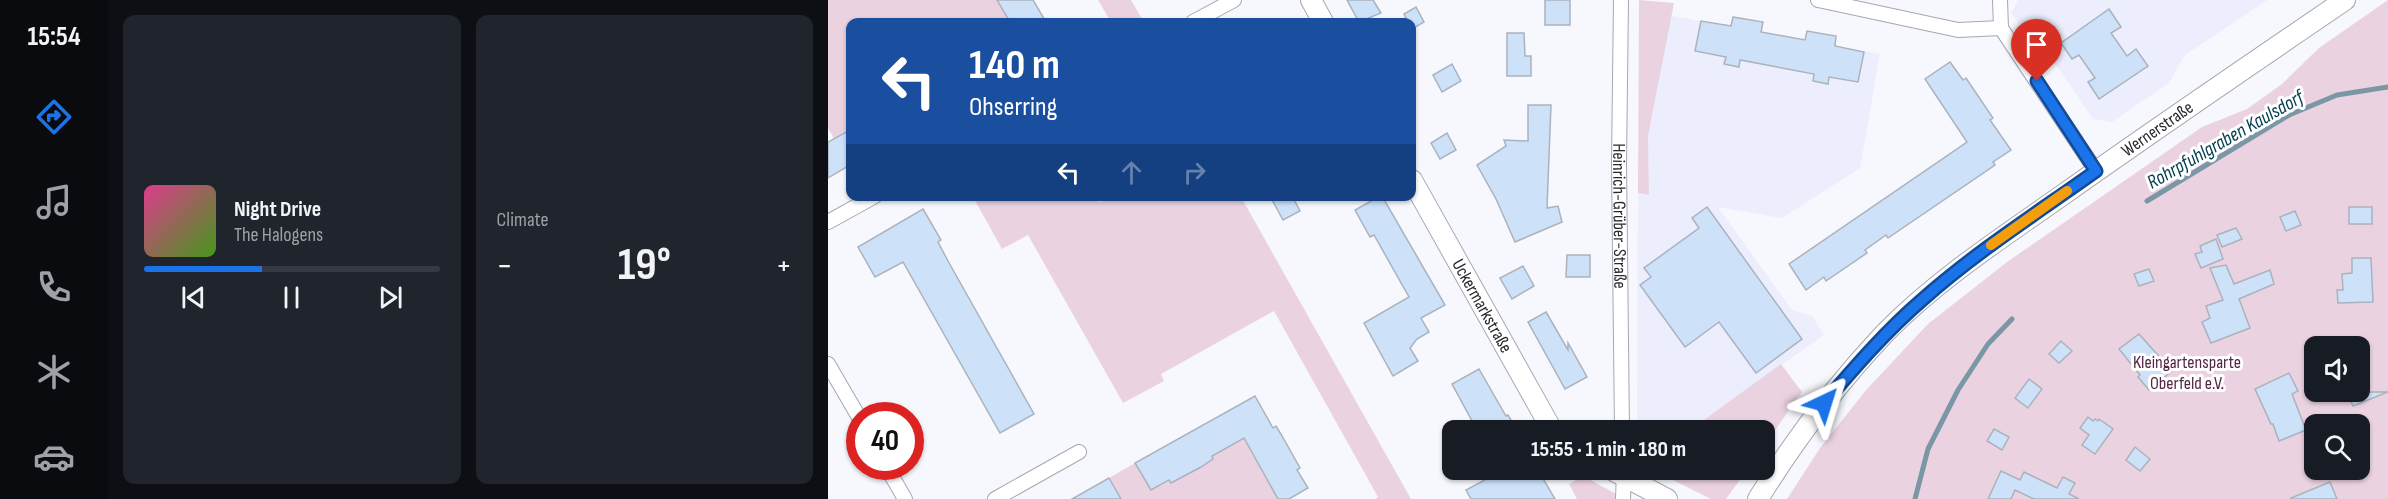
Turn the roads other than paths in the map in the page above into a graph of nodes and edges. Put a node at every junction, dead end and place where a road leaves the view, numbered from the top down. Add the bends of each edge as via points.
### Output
1 (1234, 0) edge
2 (1311, 0) edge
3 (1621, 0) edge
4 (1818, 0) edge
5 (2000, 0) edge
6 (2345, 0) edge
7 (1200, 18) edge
8 (1321, 18) edge
9 (2001, 28) junction
10 (2096, 171) junction
11 (1416, 187) edge
12 (866, 201) edge
13 (828, 222) edge
14 (828, 364) edge
15 (850, 402) edge
16 (1546, 420) edge
17 (1622, 420) edge
18 (1079, 452) dead end
19 (894, 480) edge
20 (1621, 480) edge
21 (1634, 480) edge
22 (905, 499) edge
23 (995, 499) edge
24 (1623, 499) edge
25 (1667, 499) edge
26 (1758, 499) edge

1 - 7 street
2 - 8 street
3 - 17 street, Heinrich-Grüber-Straße
4 - 9 street via 1958,30
5 - 9 street
6 - 10 street, Wernerstraße
9 - 10 street
10 - 26 street, Wernerstraße via 1980,254 1886,333 1824,403
11 - 16 street, Uckermarkstraße
12 - 13 street
14 - 15 street
18 - 23 street
19 - 22 street
20 - 24 street
21 - 25 street

